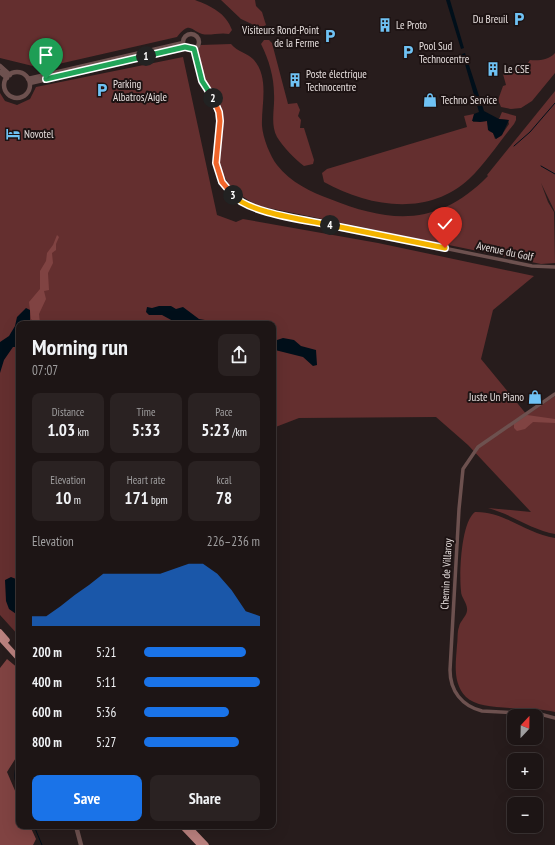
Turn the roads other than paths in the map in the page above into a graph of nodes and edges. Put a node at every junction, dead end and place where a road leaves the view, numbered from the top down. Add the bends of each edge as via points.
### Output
1 (184, 45) junction
2 (194, 49) junction
3 (0, 66) edge
4 (0, 72) edge
5 (9, 76) junction
6 (29, 81) junction
7 (555, 267) edge
8 (555, 394) edge
9 (0, 632) edge
10 (0, 638) edge
11 (16, 651) edge
12 (16, 656) edge
13 (555, 718) edge
14 (77, 829) edge
15 (185, 829) edge
16 (191, 829) edge
17 (81, 845) edge
18 (200, 845) edge
19 (206, 845) edge

1 - 2 street, Avenue du Golf
1 - 2 street, Avenue du Golf via 184,37 187,34 195,35 198,43
1 - 6 street, Avenue du Golf
2 - 7 street, Avenue du Golf via 202,81 213,96 219,112 216,163 222,182 235,198 246,205 268,212 532,266
3 - 5 street, Avenue du Golf
4 - 5 street, Avenue du Golf
5 - 6 street, Avenue du Golf via 18,73
5 - 6 street via 5,82 5,90 15,98 26,94
8 - 13 street, Chemin de Villaroy via 475,450 463,469 450,670 455,693 461,701 474,709 540,714
9 - 11 main road
10 - 12 main road
14 - 17 street
15 - 18 main road
16 - 19 main road

